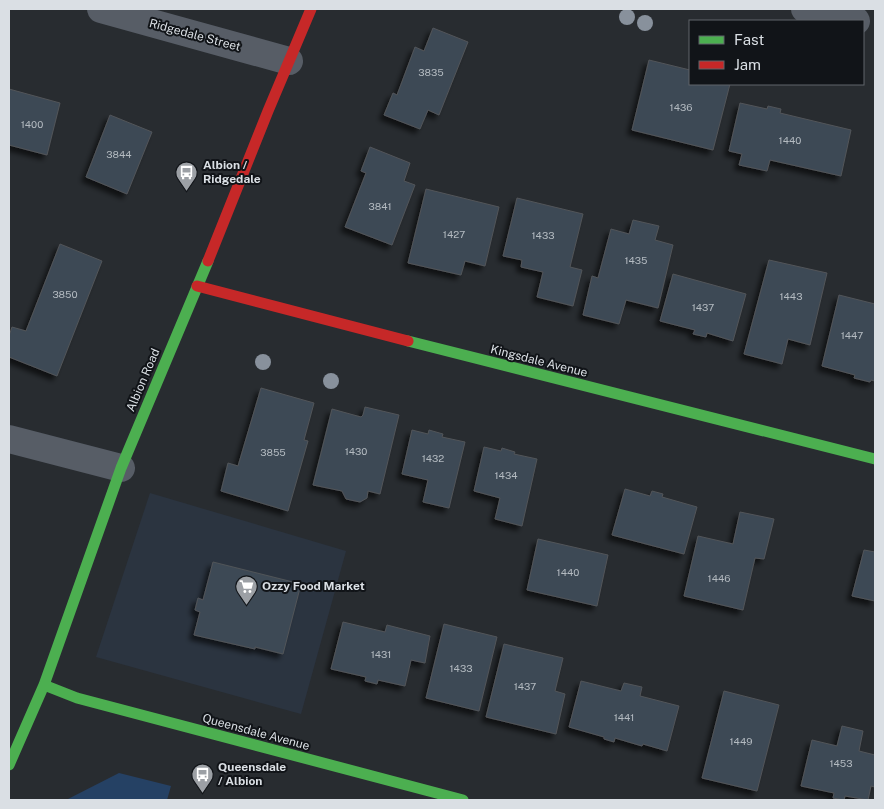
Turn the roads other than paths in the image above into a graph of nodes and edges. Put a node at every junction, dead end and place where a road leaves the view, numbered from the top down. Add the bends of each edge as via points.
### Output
1 (101, 9) edge
2 (311, 9) edge
3 (806, 9) edge
4 (852, 20) edge
5 (289, 61) junction
6 (197, 286) junction
7 (9, 439) edge
8 (875, 459) edge
9 (121, 468) junction
10 (44, 685) junction
11 (9, 765) edge
12 (463, 800) edge

1 - 5 street, Ridgedale Street
2 - 5 street, Albion Road
3 - 4 street
5 - 6 street, Albion Road
6 - 8 street, Kingsdale Avenue
6 - 9 street, Albion Road
7 - 9 street
9 - 10 street, Albion Road
10 - 11 street, Albion Road
10 - 12 street, Queensdale Avenue via 76,698

